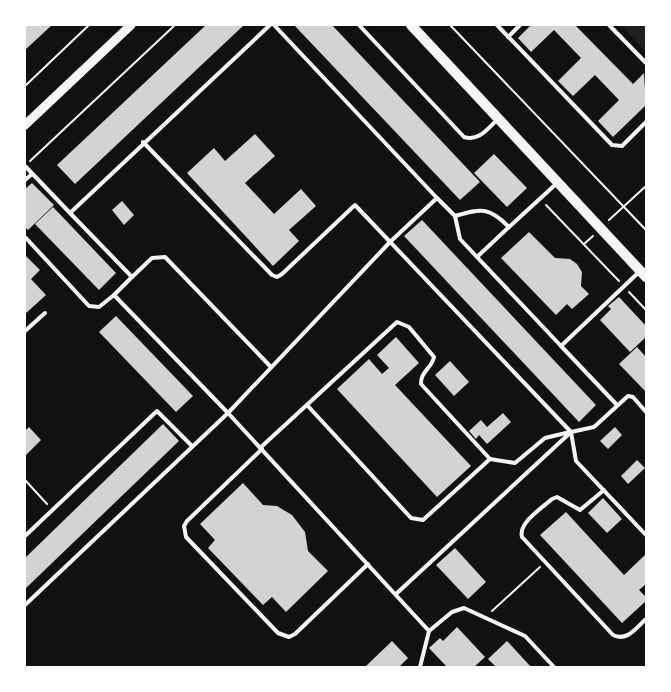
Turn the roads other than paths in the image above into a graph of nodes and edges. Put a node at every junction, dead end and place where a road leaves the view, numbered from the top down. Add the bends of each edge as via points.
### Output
1 (130, 25) edge
2 (270, 25) edge
3 (274, 25) edge
4 (359, 25) edge
5 (411, 25) edge
6 (497, 25) edge
7 (520, 25) edge
8 (609, 25) edge
9 (508, 37) junction
10 (646, 63) edge
11 (498, 118) junction
12 (646, 122) edge
13 (25, 125) edge
14 (143, 142) junction
15 (25, 166) edge
16 (32, 174) junction
17 (25, 180) edge
18 (558, 182) junction
19 (437, 198) junction
20 (70, 212) junction
21 (455, 216) junction
22 (509, 227) junction
23 (25, 237) edge
24 (390, 242) junction
25 (477, 257) junction
26 (643, 274) edge
27 (132, 277) junction
28 (114, 294) junction
29 (45, 313) dead end
30 (25, 331) edge
31 (561, 346) junction
32 (270, 366) junction
33 (307, 405) junction
34 (617, 405) junction
35 (646, 412) edge
36 (228, 413) junction
37 (571, 432) junction
38 (192, 446) junction
39 (261, 448) junction
40 (490, 459) junction
41 (604, 490) junction
42 (646, 535) edge
43 (25, 536) edge
44 (368, 564) junction
45 (396, 594) junction
46 (25, 605) edge
47 (646, 619) edge
48 (429, 631) junction
49 (420, 667) edge
50 (554, 667) edge

1 - 13 street
2 - 14 lane
3 - 19 lane
4 - 11 lane via 464,137 470,139 481,135
5 - 11 main road
6 - 9 lane
7 - 9 lane
8 - 10 lane
9 - 12 lane via 612,145 622,146
11 - 18 main road
14 - 20 lane
14 - 24 lane via 276,277 355,205
15 - 16 lane
16 - 17 lane
16 - 20 lane
18 - 22 lane
18 - 26 main road
19 - 21 lane
19 - 24 lane
20 - 27 lane
21 - 22 lane via 477,209 488,211
21 - 25 lane via 460,239
22 - 25 lane
23 - 28 lane via 89,306 99,307
24 - 32 lane
24 - 37 lane
25 - 31 lane
26 - 31 lane via 624,287
27 - 28 lane
27 - 32 lane via 152,258 165,257
28 - 36 lane
29 - 30 lane
31 - 34 lane
32 - 36 lane
33 - 39 lane
33 - 40 lane via 412,518 418,520 423,520
33 - 40 lane via 393,325 403,323 434,357 422,374 420,384
34 - 35 lane via 628,396
34 - 37 lane via 594,427
36 - 38 lane
36 - 39 lane
37 - 40 lane via 546,438 515,463
37 - 41 lane via 575,458
37 - 45 lane
38 - 43 lane via 157,411
38 - 46 lane
39 - 44 lane
39 - 44 lane via 188,520 184,526 186,537 278,633 289,637
41 - 42 lane
41 - 47 lane via 580,510 562,498 552,499 524,524 522,538 613,635 628,636
44 - 45 lane
45 - 48 lane
48 - 49 lane
48 - 50 lane via 464,608 525,636

